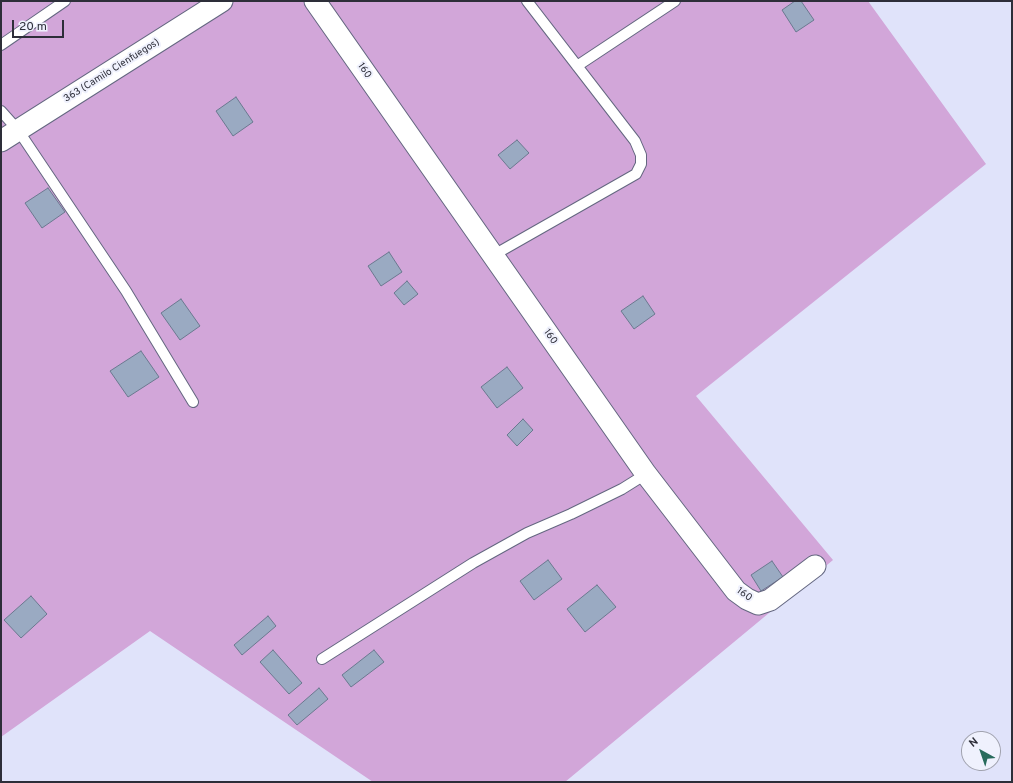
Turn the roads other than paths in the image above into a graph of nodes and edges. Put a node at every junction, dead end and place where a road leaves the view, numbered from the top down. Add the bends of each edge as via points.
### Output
1 (65, 1) edge
2 (222, 1) edge
3 (315, 1) edge
4 (527, 1) edge
5 (675, 1) edge
6 (1, 45) edge
7 (577, 66) junction
8 (1, 110) edge
9 (18, 130) junction
10 (1, 141) edge
11 (492, 256) junction
12 (193, 402) dead end
13 (646, 474) junction
14 (815, 566) dead end
15 (322, 659) dead end

1 - 6 lane
2 - 9 street, 363 (Camilo Cienfuegos)
3 - 11 street, 160
4 - 7 lane
5 - 7 lane
7 - 11 lane via 635,141 641,155 641,164 636,174
8 - 9 lane
9 - 10 street, 363 (Camilo Cienfuegos)
9 - 12 lane via 126,291
11 - 13 street, 160
13 - 14 street, 160 via 736,590 747,599 758,604 770,600
13 - 15 lane via 622,489 527,533 473,563

